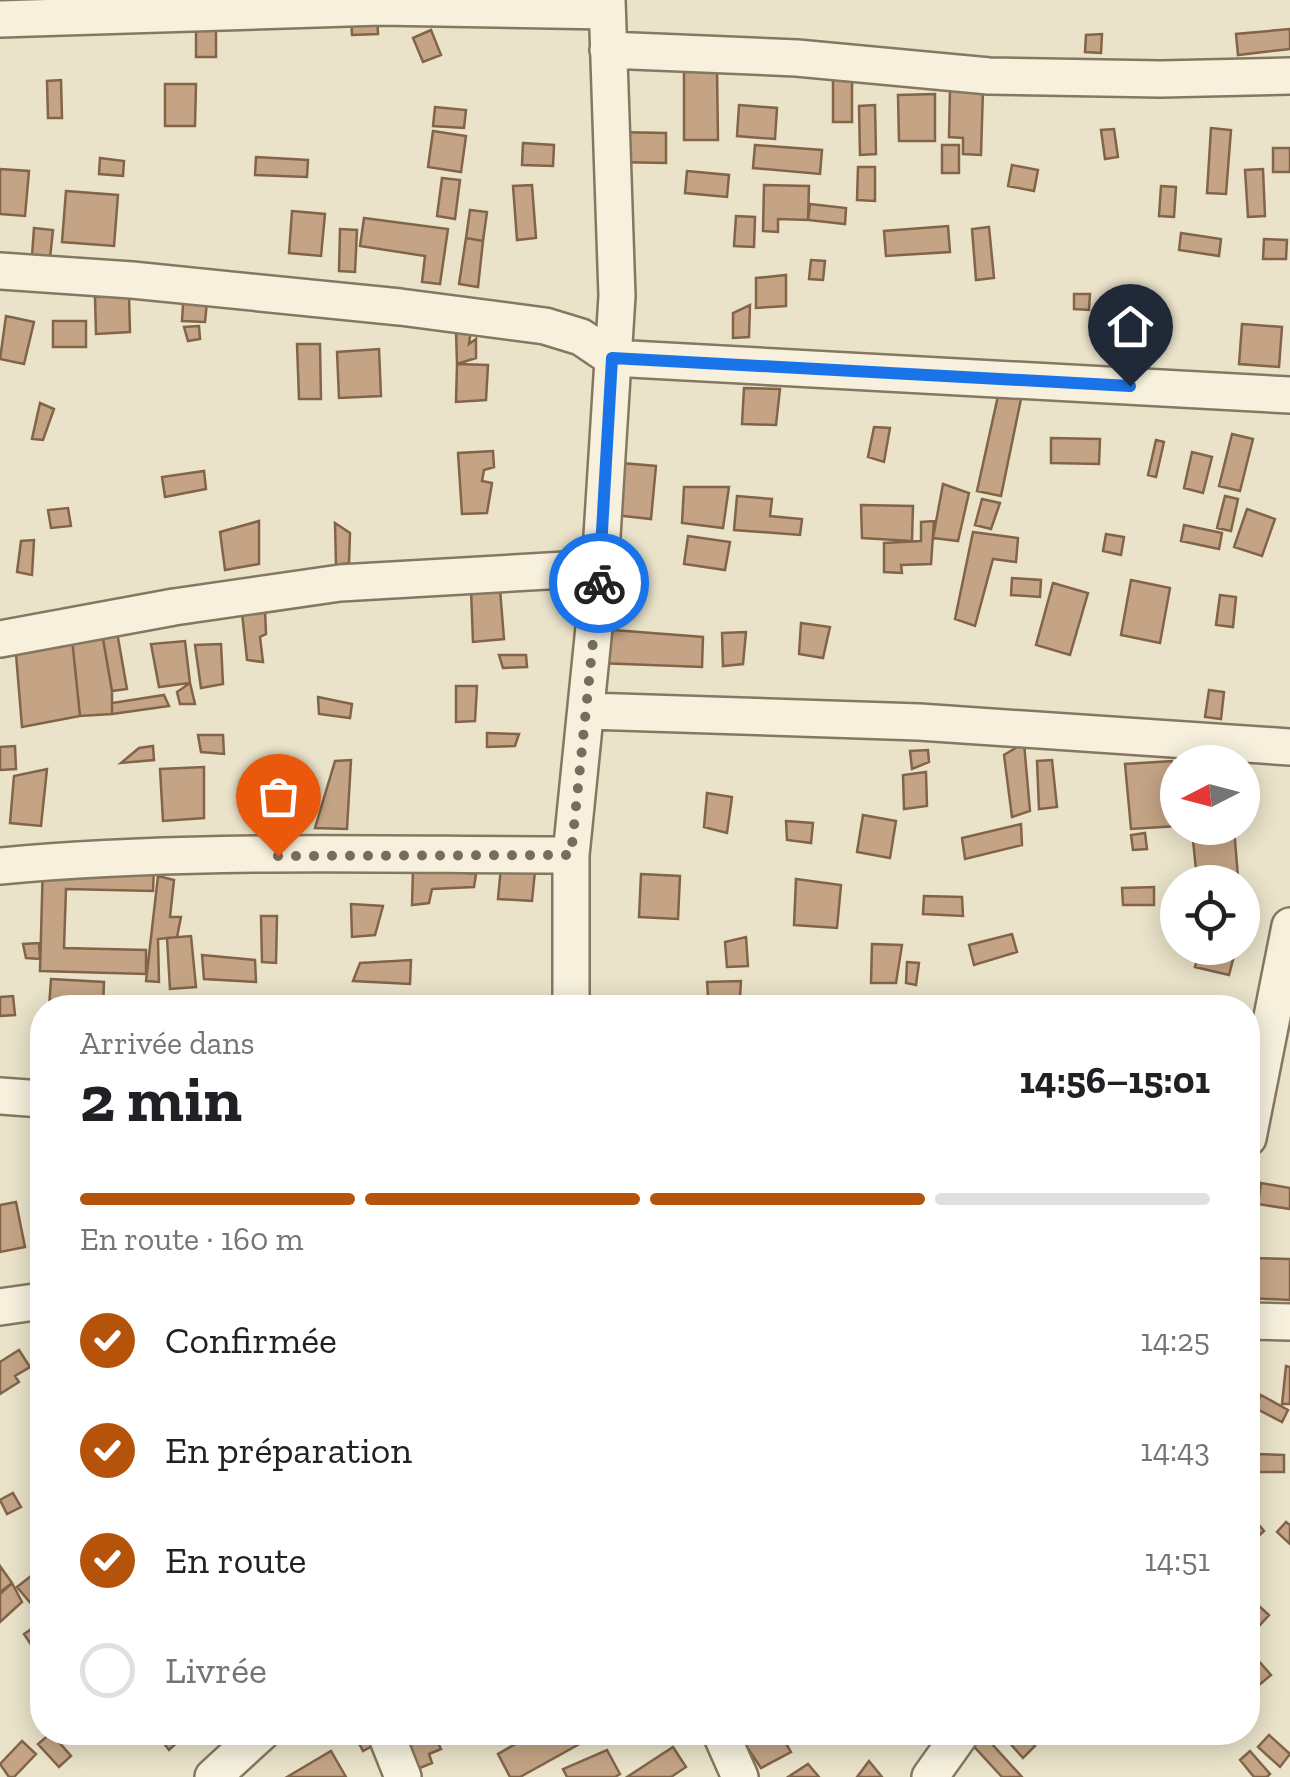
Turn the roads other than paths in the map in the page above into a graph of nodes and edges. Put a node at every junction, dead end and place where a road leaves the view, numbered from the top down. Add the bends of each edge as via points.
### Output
1 (607, 6) edge
2 (0, 19) edge
3 (608, 50) junction
4 (1290, 76) edge
5 (0, 271) edge
6 (612, 358) junction
7 (1290, 395) edge
8 (600, 568) junction
9 (0, 640) edge
10 (588, 711) junction
11 (1290, 746) edge
12 (571, 855) junction
13 (0, 866) edge
14 (1290, 926) edge
15 (571, 995) edge
16 (1269, 1036) edge
17 (1260, 1080) edge
18 (0, 1096) edge
19 (30, 1098) edge
20 (30, 1303) edge
21 (0, 1307) edge
22 (1260, 1321) edge
23 (1290, 1322) edge
24 (245, 1745) edge
25 (390, 1745) edge
26 (726, 1745) edge
27 (953, 1745) edge
28 (213, 1777) edge
29 (403, 1777) edge
30 (740, 1777) edge
31 (930, 1777) edge

1 - 2 street
1 - 3 street
3 - 4 street via 989,76
3 - 6 street via 617,296
5 - 6 street via 529,324 580,336
6 - 7 street
6 - 8 street
8 - 9 street via 340,582
8 - 10 street
10 - 11 street via 918,722
10 - 12 street
12 - 13 street via 224,856
12 - 15 street
14 - 16 street
16 - 17 street
18 - 19 street
20 - 21 street
22 - 23 street
24 - 28 street
25 - 29 street
26 - 30 street
27 - 31 street

